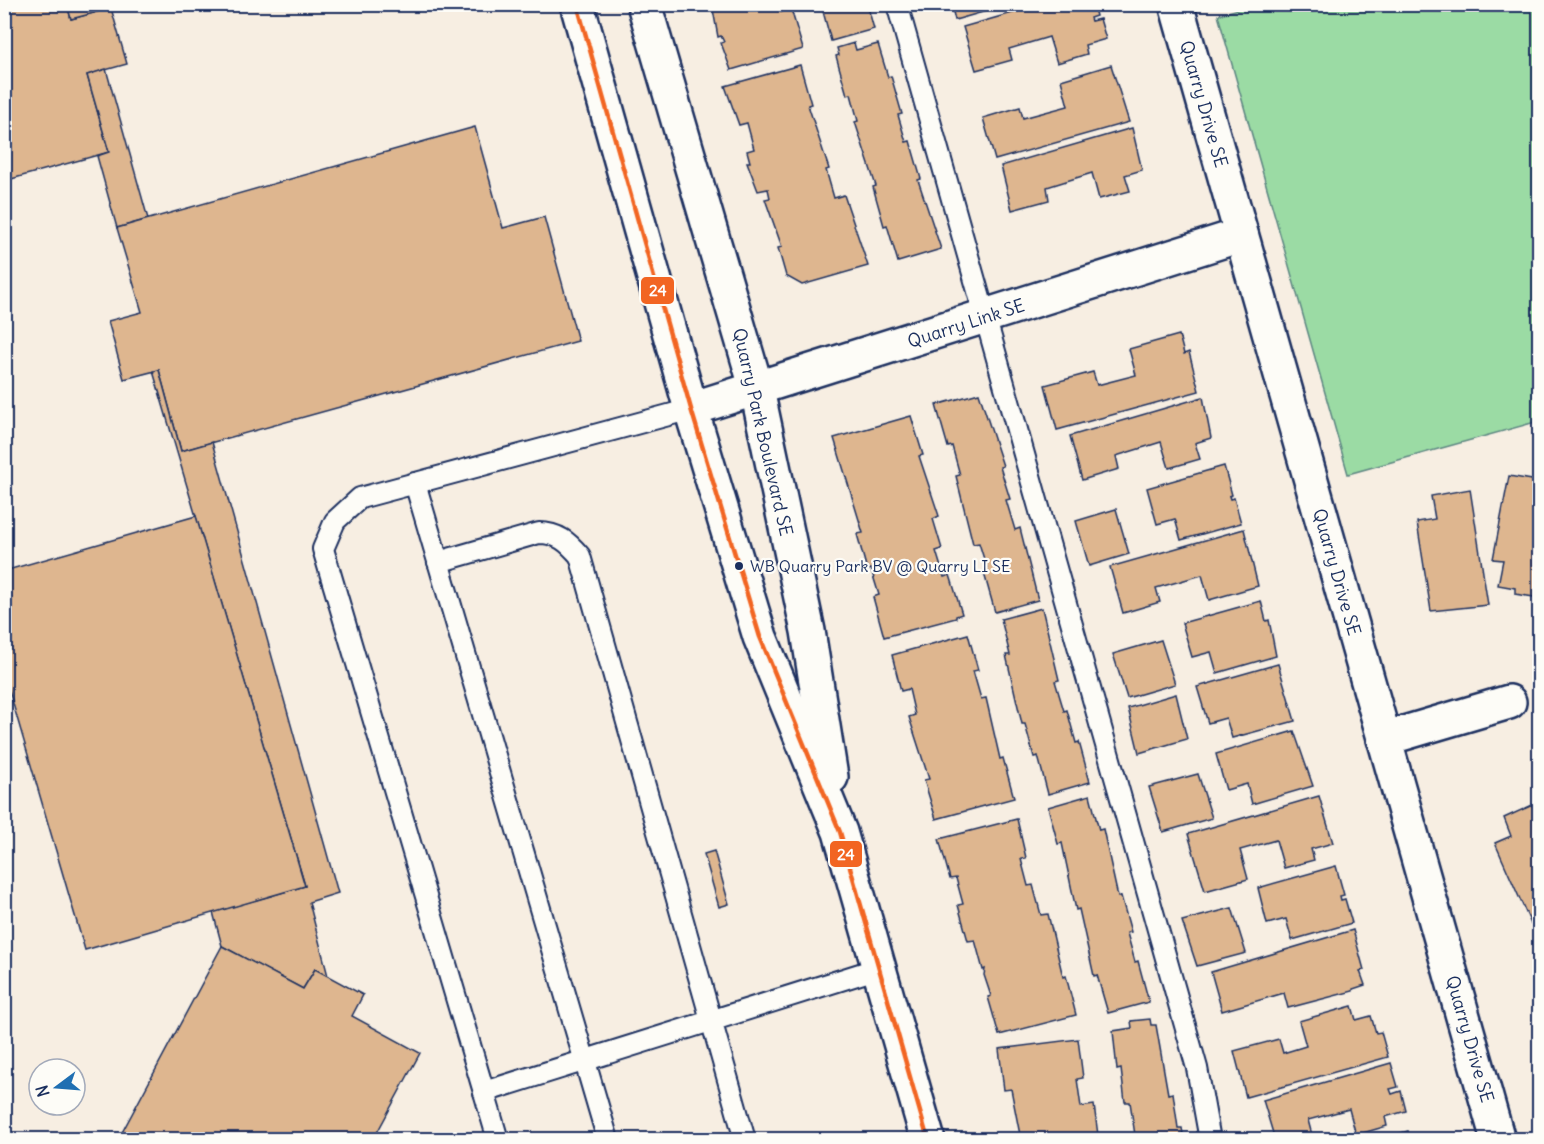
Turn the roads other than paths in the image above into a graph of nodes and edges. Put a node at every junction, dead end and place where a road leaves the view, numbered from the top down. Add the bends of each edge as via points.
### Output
1 (577, 4) edge
2 (644, 4) edge
3 (897, 4) edge
4 (1176, 4) edge
5 (1241, 235) junction
6 (986, 316) junction
7 (757, 390) junction
8 (691, 409) junction
9 (415, 483) junction
10 (438, 562) junction
11 (1509, 702) dead end
12 (1384, 739) junction
13 (840, 832) junction
14 (879, 968) junction
15 (710, 1021) junction
16 (584, 1060) junction
17 (484, 1092) junction
18 (498, 1140) edge
19 (608, 1140) edge
20 (745, 1140) edge
21 (928, 1140) edge
22 (1210, 1140) edge
23 (1498, 1140) edge

1 - 8 street, Quarry Park Boulevard SE
2 - 7 street, Quarry Park Boulevard SE
3 - 6 lane
4 - 5 street, Quarry Drive SE
5 - 6 street, Quarry Link SE
5 - 12 street, Quarry Drive SE
6 - 7 street, Quarry Link SE
6 - 22 lane via 1197,1068
7 - 8 street, Quarry Link SE
7 - 13 street, Quarry Park Boulevard SE via 808,631
8 - 9 lane
8 - 13 street, Quarry Park Boulevard SE via 760,637
9 - 10 lane
9 - 17 lane via 360,498 335,521 322,549
10 - 15 lane via 552,533 580,556
10 - 16 lane
11 - 12 street
12 - 23 street, Quarry Drive SE
13 - 14 street, Quarry Park Boulevard SE
14 - 15 lane
14 - 21 street, Quarry Park Boulevard SE
15 - 16 lane
15 - 20 lane
16 - 17 lane
16 - 19 lane
17 - 18 lane

